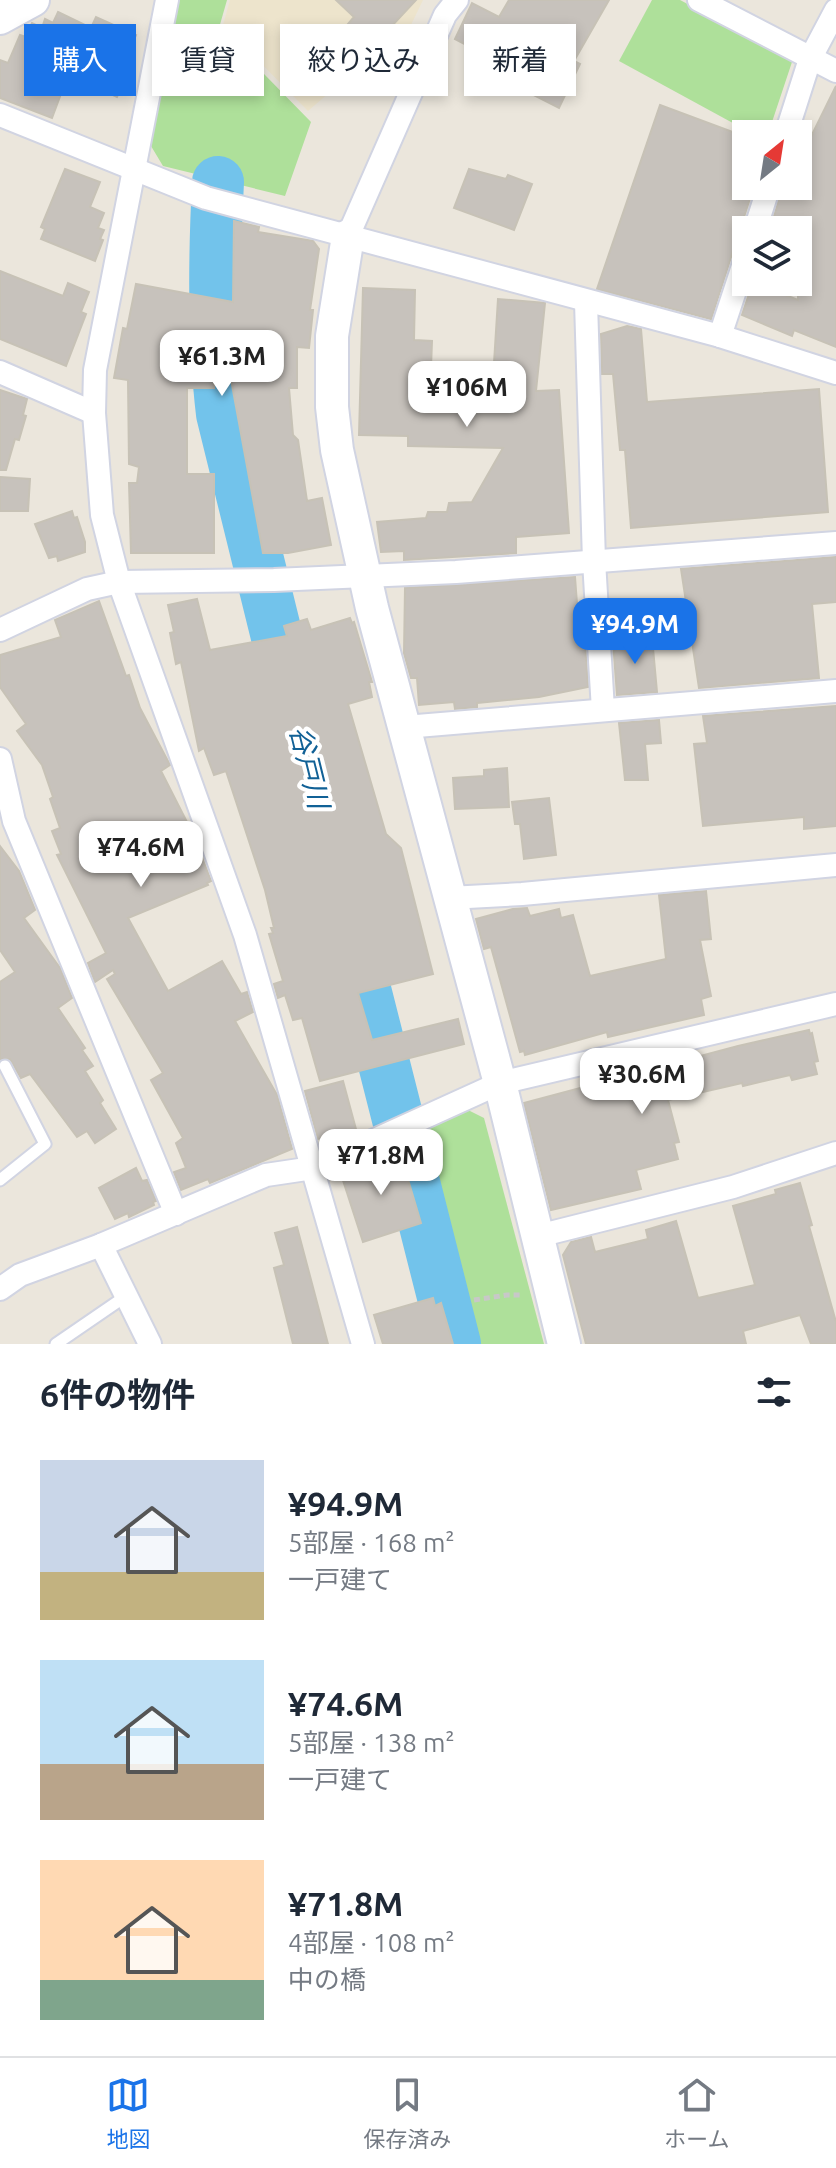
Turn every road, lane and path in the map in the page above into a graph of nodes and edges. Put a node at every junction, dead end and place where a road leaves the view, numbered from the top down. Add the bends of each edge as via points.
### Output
1 (33, 0) edge
2 (167, 0) edge
3 (457, 0) edge
4 (699, 0) edge
5 (836, 10) edge
6 (0, 18) edge
7 (810, 59) junction
8 (836, 71) edge
9 (0, 115) edge
10 (790, 120) edge
11 (135, 169) junction
12 (348, 236) junction
13 (733, 296) edge
14 (586, 302) junction
15 (720, 336) junction
16 (0, 372) edge
17 (836, 373) edge
18 (94, 413) junction
19 (836, 543) edge
20 (594, 561) junction
21 (365, 576) junction
22 (119, 582) junction
23 (0, 630) edge
24 (836, 691) edge
25 (603, 710) junction
26 (405, 727) junction
27 (0, 759) edge
28 (836, 865) edge
29 (449, 898) junction
30 (836, 1004) edge
31 (5, 1066) dead end
32 (500, 1083) junction
33 (836, 1153) edge
34 (313, 1168) junction
35 (0, 1180) edge
36 (176, 1214) junction
37 (538, 1236) junction
38 (101, 1245) junction
39 (0, 1289) edge
40 (550, 1292) junction
41 (126, 1296) junction
42 (474, 1300) dead end
43 (56, 1344) edge
44 (150, 1344) edge
45 (363, 1344) edge
46 (564, 1344) edge

1 - 6 street
2 - 11 street
3 - 12 street via 445,15
4 - 7 street
5 - 7 street
7 - 8 street
7 - 10 street
9 - 11 street
11 - 12 street via 215,201
11 - 18 street via 95,370
12 - 14 street
12 - 21 street via 332,336 332,407
13 - 15 street
14 - 15 street
14 - 20 street
15 - 17 street
16 - 18 street
18 - 22 street via 102,515
19 - 20 street
20 - 21 street
20 - 25 street
21 - 22 street
21 - 26 street
22 - 23 street via 87,589
22 - 34 street via 245,935
24 - 25 street
25 - 26 street
26 - 29 street
27 - 36 street via 14,821
28 - 29 street
29 - 32 street
30 - 32 street
31 - 35 lane via 45,1144
32 - 34 street
32 - 37 street
33 - 37 street via 733,1187
34 - 36 street via 266,1175
34 - 45 street
36 - 38 street
37 - 40 street
38 - 39 street via 20,1275
38 - 41 street
40 - 42 path
40 - 46 street
41 - 43 lane
41 - 44 street

